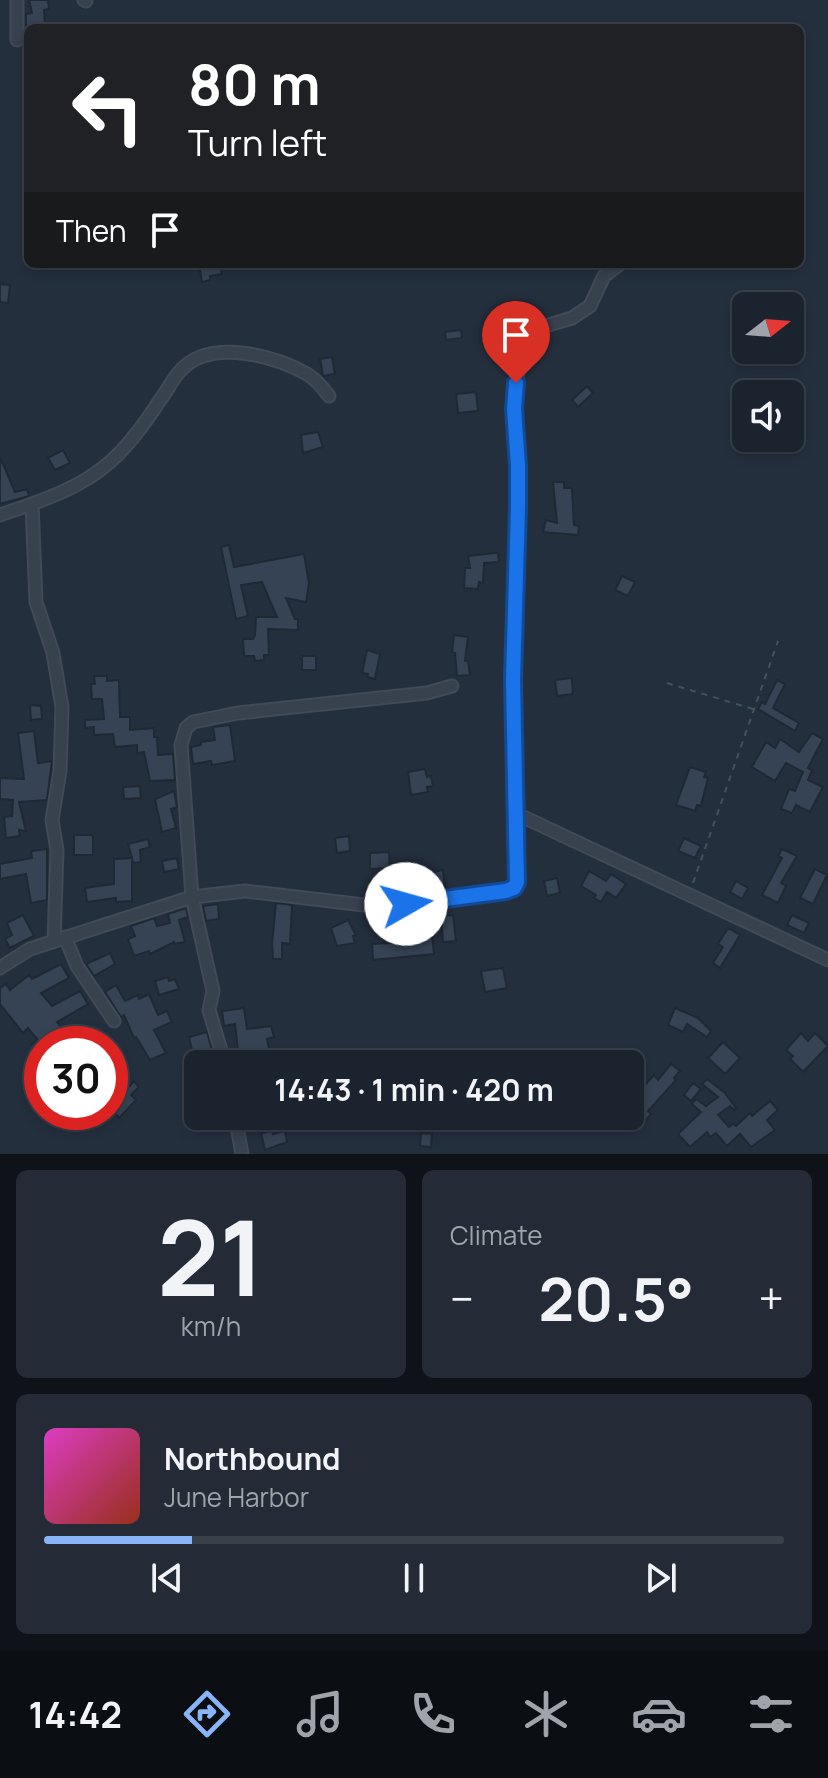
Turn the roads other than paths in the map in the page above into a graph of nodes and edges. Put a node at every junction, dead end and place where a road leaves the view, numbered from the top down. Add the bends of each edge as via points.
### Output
1 (17, 0) edge
2 (17, 40) dead end
3 (615, 268) edge
4 (329, 396) dead end
5 (32, 504) junction
6 (0, 515) edge
7 (452, 686) dead end
8 (517, 814) junction
9 (192, 897) junction
10 (60, 939) junction
11 (828, 960) edge
12 (0, 968) edge
13 (114, 1021) dead end
14 (221, 1050) edge
15 (238, 1130) edge
16 (242, 1154) edge

1 - 2 street
3 - 8 street via 604,276 590,306 572,318 522,333 514,409
4 - 5 street via 310,375 269,357 231,352 199,357 181,369 112,460 91,477
5 - 6 street
5 - 10 street via 36,602 53,653 62,707 52,820
7 - 9 street via 189,724 181,745
8 - 9 street via 517,882 506,891 391,905 245,891
8 - 11 street
9 - 10 street
9 - 14 street via 213,991 209,1010
10 - 12 street via 30,949
10 - 13 street
15 - 16 street

